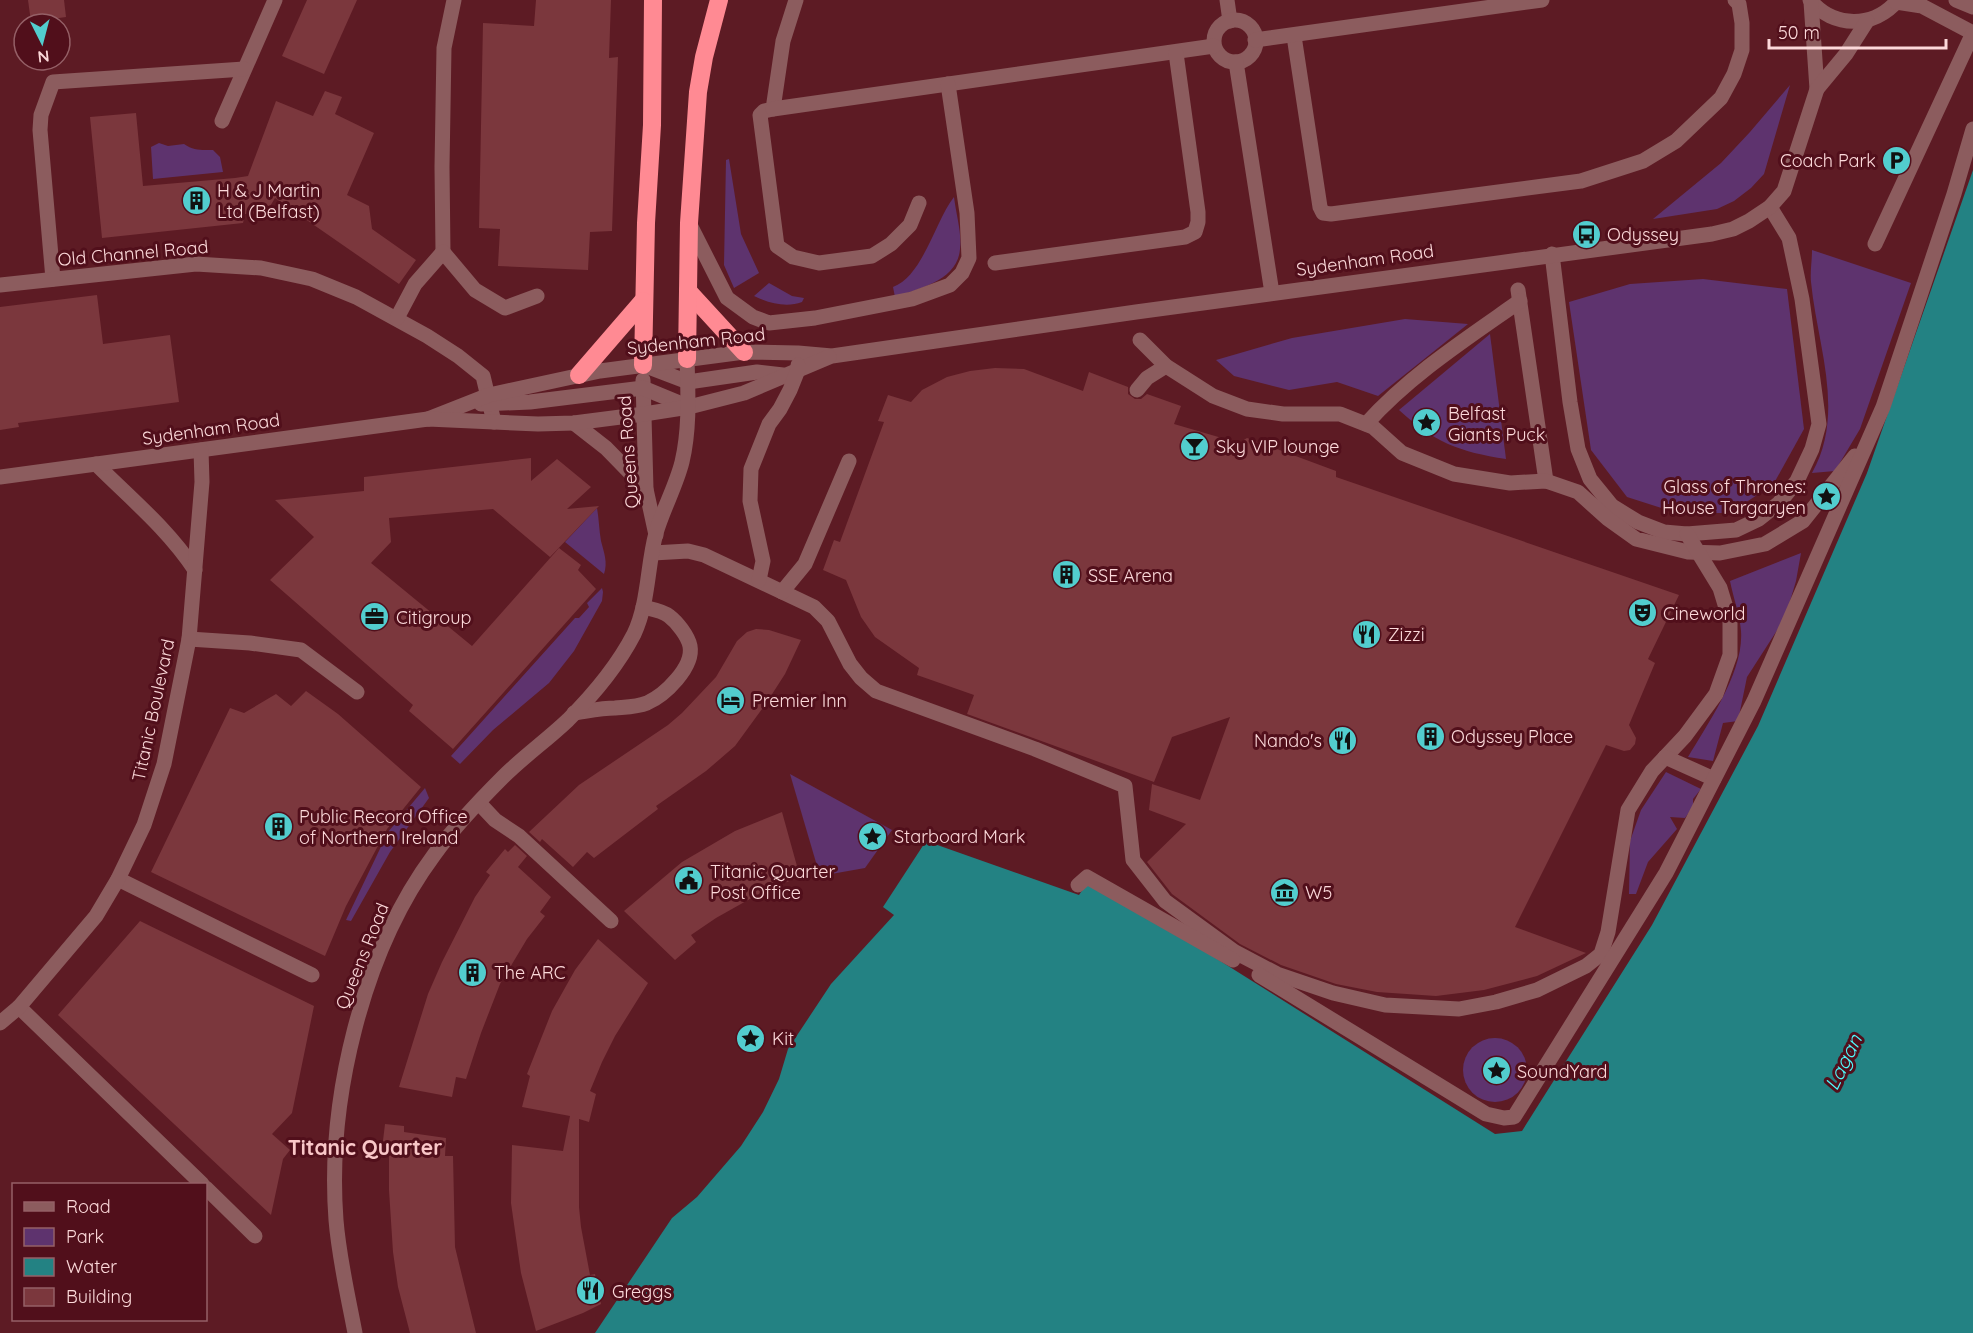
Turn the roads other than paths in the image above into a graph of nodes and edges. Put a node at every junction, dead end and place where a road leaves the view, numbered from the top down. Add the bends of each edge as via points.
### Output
1 (275, 0) edge
2 (454, 0) edge
3 (653, 0) edge
4 (719, 0) edge
5 (796, 0) edge
6 (1227, 0) edge
7 (1542, 0) edge
8 (1735, 0) edge
9 (1956, 0) edge
10 (1810, 1) edge
11 (1897, 1) edge
12 (1510, 2) edge
13 (1973, 7) edge
14 (1230, 21) junction
15 (1867, 21) junction
16 (1973, 33) edge
17 (1294, 36) junction
18 (1256, 40) junction
19 (1214, 46) junction
20 (1176, 53) junction
21 (1236, 62) junction
22 (244, 69) junction
23 (948, 84) junction
24 (1817, 89) junction
25 (773, 109) junction
26 (222, 121) dead end
27 (1973, 129) edge
28 (919, 203) dead end
29 (1770, 207) junction
30 (689, 223) junction
31 (1875, 244) dead end
32 (443, 252) junction
33 (1552, 255) junction
34 (995, 263) dead end
35 (53, 279) junction
36 (0, 285) edge
37 (688, 291) junction
38 (1272, 293) junction
39 (537, 296) dead end
40 (643, 301) junction
41 (397, 318) junction
42 (1140, 340) dead end
43 (744, 352) junction
44 (798, 353) junction
45 (832, 356) junction
46 (687, 359) junction
47 (643, 365) junction
48 (1166, 366) junction
49 (792, 373) junction
50 (579, 375) junction
51 (688, 382) junction
52 (643, 387) junction
53 (1137, 390) dead end
54 (490, 399) junction
55 (689, 407) junction
56 (644, 414) junction
57 (428, 419) junction
58 (494, 422) junction
59 (574, 423) junction
60 (1366, 424) junction
61 (1869, 439) junction
62 (201, 450) junction
63 (849, 461) dead end
64 (96, 464) junction
65 (0, 477) edge
66 (1546, 481) junction
67 (646, 489) junction
68 (1687, 534) junction
69 (656, 535) junction
70 (1699, 552) junction
71 (653, 553) junction
72 (195, 570) junction
73 (759, 580) junction
74 (782, 592) junction
75 (643, 607) junction
76 (189, 639) junction
77 (357, 692) dead end
78 (574, 713) junction
79 (1665, 757) junction
80 (1714, 779) junction
81 (479, 803) junction
82 (118, 879) junction
83 (1078, 885) dead end
84 (611, 921) dead end
85 (312, 975) dead end
86 (19, 1007) junction
87 (0, 1023) edge
88 (201, 1183) edge
89 (207, 1189) edge
90 (255, 1236) dead end
91 (353, 1333) edge

1 - 22 street
2 - 32 street via 444,48
3 - 40 highway via 652,125
4 - 30 highway via 698,92
5 - 25 street via 783,41
6 - 14 street
7 - 12 street
8 - 17 street via 1742,22 1742,50 1721,98 1676,141 1643,161 1581,181 1331,214 1323,213 1320,207
9 - 13 street
10 - 15 street, Sydenham Road via 1822,13 1836,19
10 - 24 street, Sydenham Road
11 - 15 street, Sydenham Road via 1883,14
11 - 16 street via 1922,6
12 - 17 street
14 - 18 street via 1247,24
14 - 19 street via 1219,27
15 - 24 street, Sydenham Road
16 - 31 street
17 - 18 street
18 - 21 street via 1251,55
19 - 20 street
19 - 21 street via 1222,58
20 - 23 street
20 - 34 street via 1198,212 1195,232 1185,237
21 - 38 street
22 - 26 street
22 - 35 street via 53,82 41,114 40,130
23 - 25 street
23 - 30 street via 967,213 969,258 950,285 912,299 769,323 753,317 727,298
24 - 29 street, Sydenham Road via 1784,191
25 - 28 street via 760,115 777,246 793,257 819,263 872,256 910,225
27 - 61 street via 1947,216
29 - 33 street, Sydenham Road via 1732,229
29 - 68 street via 1789,238 1820,424 1797,481 1779,503 1736,530
30 - 37 highway
32 - 39 street via 475,290 505,308
32 - 41 street via 415,284
33 - 38 street, Sydenham Road
33 - 68 street via 1570,402 1578,449 1590,479 1612,506 1638,522 1664,532
35 - 36 street, Old Channel Road
35 - 41 street, Old Channel Road via 196,264 261,268 312,279
37 - 43 highway
37 - 46 highway
38 - 45 street, Sydenham Road
40 - 47 highway
40 - 50 highway
41 - 54 street, Old Channel Road via 478,370
42 - 48 street
43 - 44 street, Sydenham Road
43 - 46 street, Sydenham Road
44 - 45 street, Sydenham Road
44 - 49 street
45 - 49 street, Sydenham Road
46 - 47 street, Sydenham Road
46 - 51 street, Queens Road
47 - 50 street, Sydenham Road
47 - 51 street
47 - 52 street, Queens Road
48 - 53 street
48 - 60 street via 1213,396 1247,409 1283,414 1340,414
49 - 51 street via 757,372
49 - 55 street, Sydenham Road via 744,393
49 - 73 street via 785,400 769,424 751,469 750,501 763,561
50 - 54 street, Sydenham Road
51 - 55 street, Queens Road
52 - 54 street via 530,402
52 - 55 street
52 - 56 street, Queens Road
54 - 57 street, Sydenham Road
54 - 58 street, Old Channel Road
55 - 56 street, Sydenham Road
55 - 69 street, Queens Road via 681,463
56 - 59 street, Sydenham Road
56 - 67 street, Queens Road
57 - 58 street, Sydenham Road
57 - 62 street, Sydenham Road
58 - 59 street, Sydenham Road
59 - 67 street via 606,448
60 - 66 street via 1402,453 1454,474 1510,483
60 - 66 street via 1439,358 1519,296
61 - 70 street via 1803,521 1765,544 1720,553
61 - 80 street via 1754,701
62 - 64 street, Sydenham Road
62 - 72 street, Titanic Boulevard
63 - 74 street via 805,564
64 - 65 street, Sydenham Road
64 - 72 street via 153,518
66 - 70 street via 1578,492 1636,539
67 - 69 street, Queens Road
68 - 70 street
69 - 71 street, Queens Road
70 - 79 street via 1720,588 1727,610 1730,655 1716,694
71 - 73 street via 688,551 704,555
71 - 75 street, Queens Road
72 - 76 street, Titanic Boulevard
73 - 74 street
74 - 79 street via 814,607 828,621 850,664 876,691 1125,786 1133,860 1165,901 1235,952 1277,974 1385,1005 1460,1009 1496,1002 1537,990 1602,954 1628,810
75 - 78 street, Queens Road via 624,650
75 - 78 street via 668,614 685,633 691,647 682,673 668,689 648,702
76 - 77 street via 301,650
76 - 82 street, Titanic Boulevard via 164,764 144,825
78 - 81 street, Queens Road
79 - 80 street
80 - 83 street via 1666,873 1514,1117 1486,1114 1277,986 1088,877
81 - 84 street
81 - 91 street, Queens Road via 434,855 396,916 360,1007 339,1100 336,1174 336,1219
82 - 85 street
82 - 86 street, Titanic Boulevard via 96,916
86 - 87 street, Titanic Boulevard
86 - 88 street
89 - 90 street

